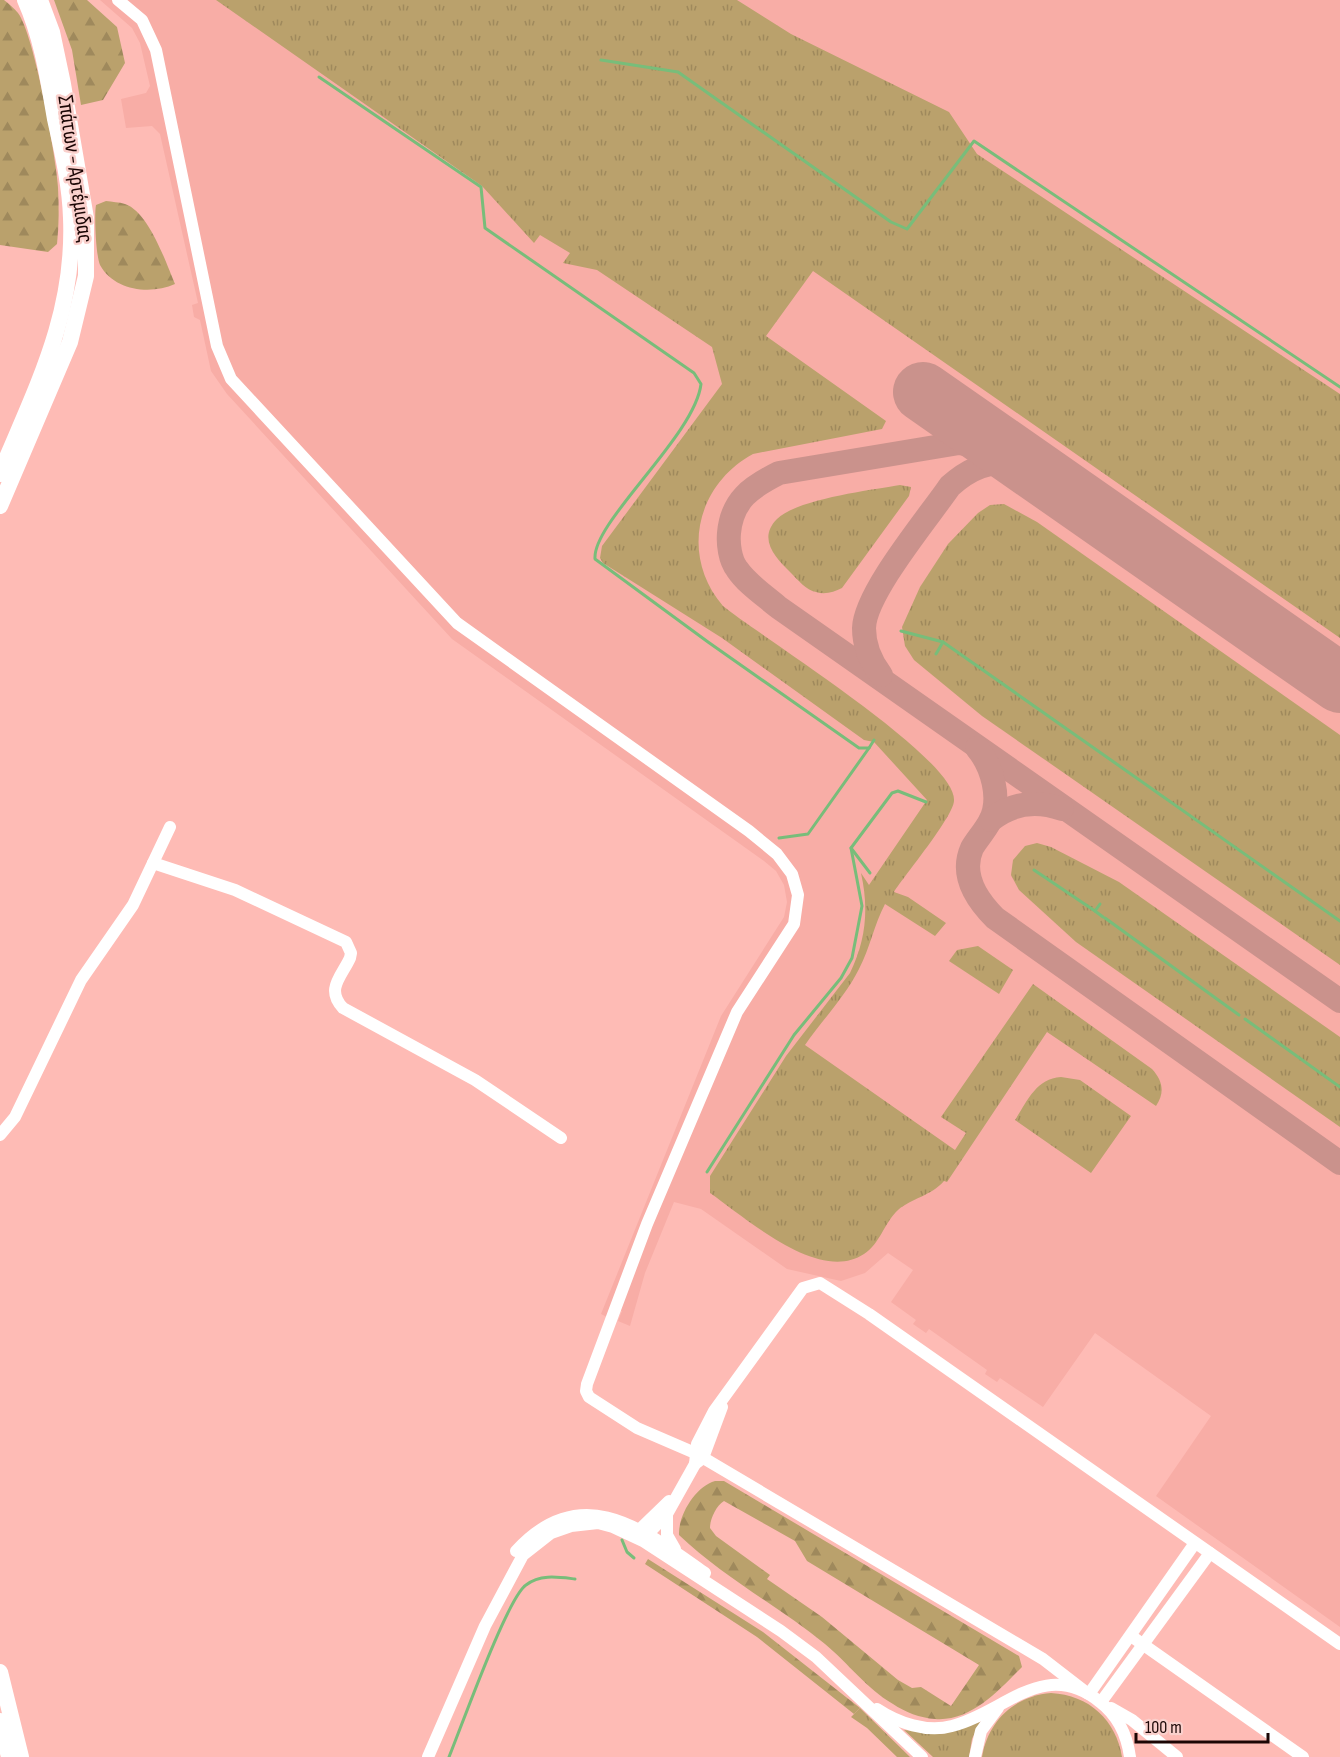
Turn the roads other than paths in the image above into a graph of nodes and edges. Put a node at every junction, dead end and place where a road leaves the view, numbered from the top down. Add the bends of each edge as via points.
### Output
1 (25, 0) edge
2 (40, 0) edge
3 (118, 0) edge
4 (0, 474) edge
5 (0, 506) edge
6 (170, 827) dead end
7 (153, 863) junction
8 (0, 1135) edge
9 (561, 1138) dead end
10 (697, 1458) junction
11 (681, 1487) junction
12 (667, 1515) junction
13 (641, 1535) junction
14 (1195, 1543) junction
15 (1210, 1553) junction
16 (680, 1555) junction
17 (764, 1619) junction
18 (1131, 1636) junction
19 (1340, 1644) edge
20 (1143, 1646) junction
21 (0, 1672) edge
22 (1088, 1694) junction
23 (861, 1700) junction
24 (1005, 1701) junction
25 (1102, 1703) junction
26 (0, 1721) edge
27 (9, 1757) edge
28 (21, 1757) edge
29 (428, 1757) edge
30 (922, 1757) edge
31 (975, 1757) edge
32 (1130, 1757) edge
33 (1177, 1757) edge
34 (1304, 1757) edge

1 - 4 main road, Σπάτων - Αρτέμιδας via 43,53 69,192 71,267 63,315 50,353
2 - 5 main road, Σπάτων - Αρτέμιδας via 59,58 86,218 87,276 70,342
3 - 10 street via 142,20 156,50 217,346 231,379 457,623 749,831 777,854 792,874 798,895 794,924 737,1012 648,1224 587,1384 589,1397 637,1428
6 - 7 street
7 - 8 street via 133,905 81,980 15,1117
7 - 9 street via 235,890 346,942 350,958 334,987 335,997 343,1008 475,1080
10 - 11 street
10 - 14 street via 710,1418 803,1288 820,1283 879,1320
10 - 22 street via 1043,1659
11 - 12 street
11 - 13 street
12 - 13 street
12 - 16 street via 667,1535
13 - 16 street
13 - 17 street
13 - 29 street via 602,1515 573,1517 542,1528 528,1538 509,1560
14 - 15 street
14 - 18 street
15 - 19 street
15 - 20 street
16 - 17 street
17 - 23 street via 816,1657
18 - 20 street
18 - 22 street
20 - 25 street
20 - 34 street
21 - 28 main road
22 - 24 street via 1066,1686 1042,1686
22 - 25 street
23 - 24 street via 892,1718 930,1728 952,1726
23 - 30 street
24 - 31 street via 984,1726
25 - 32 street via 1122,1728
25 - 33 street via 1132,1720
26 - 27 main road

